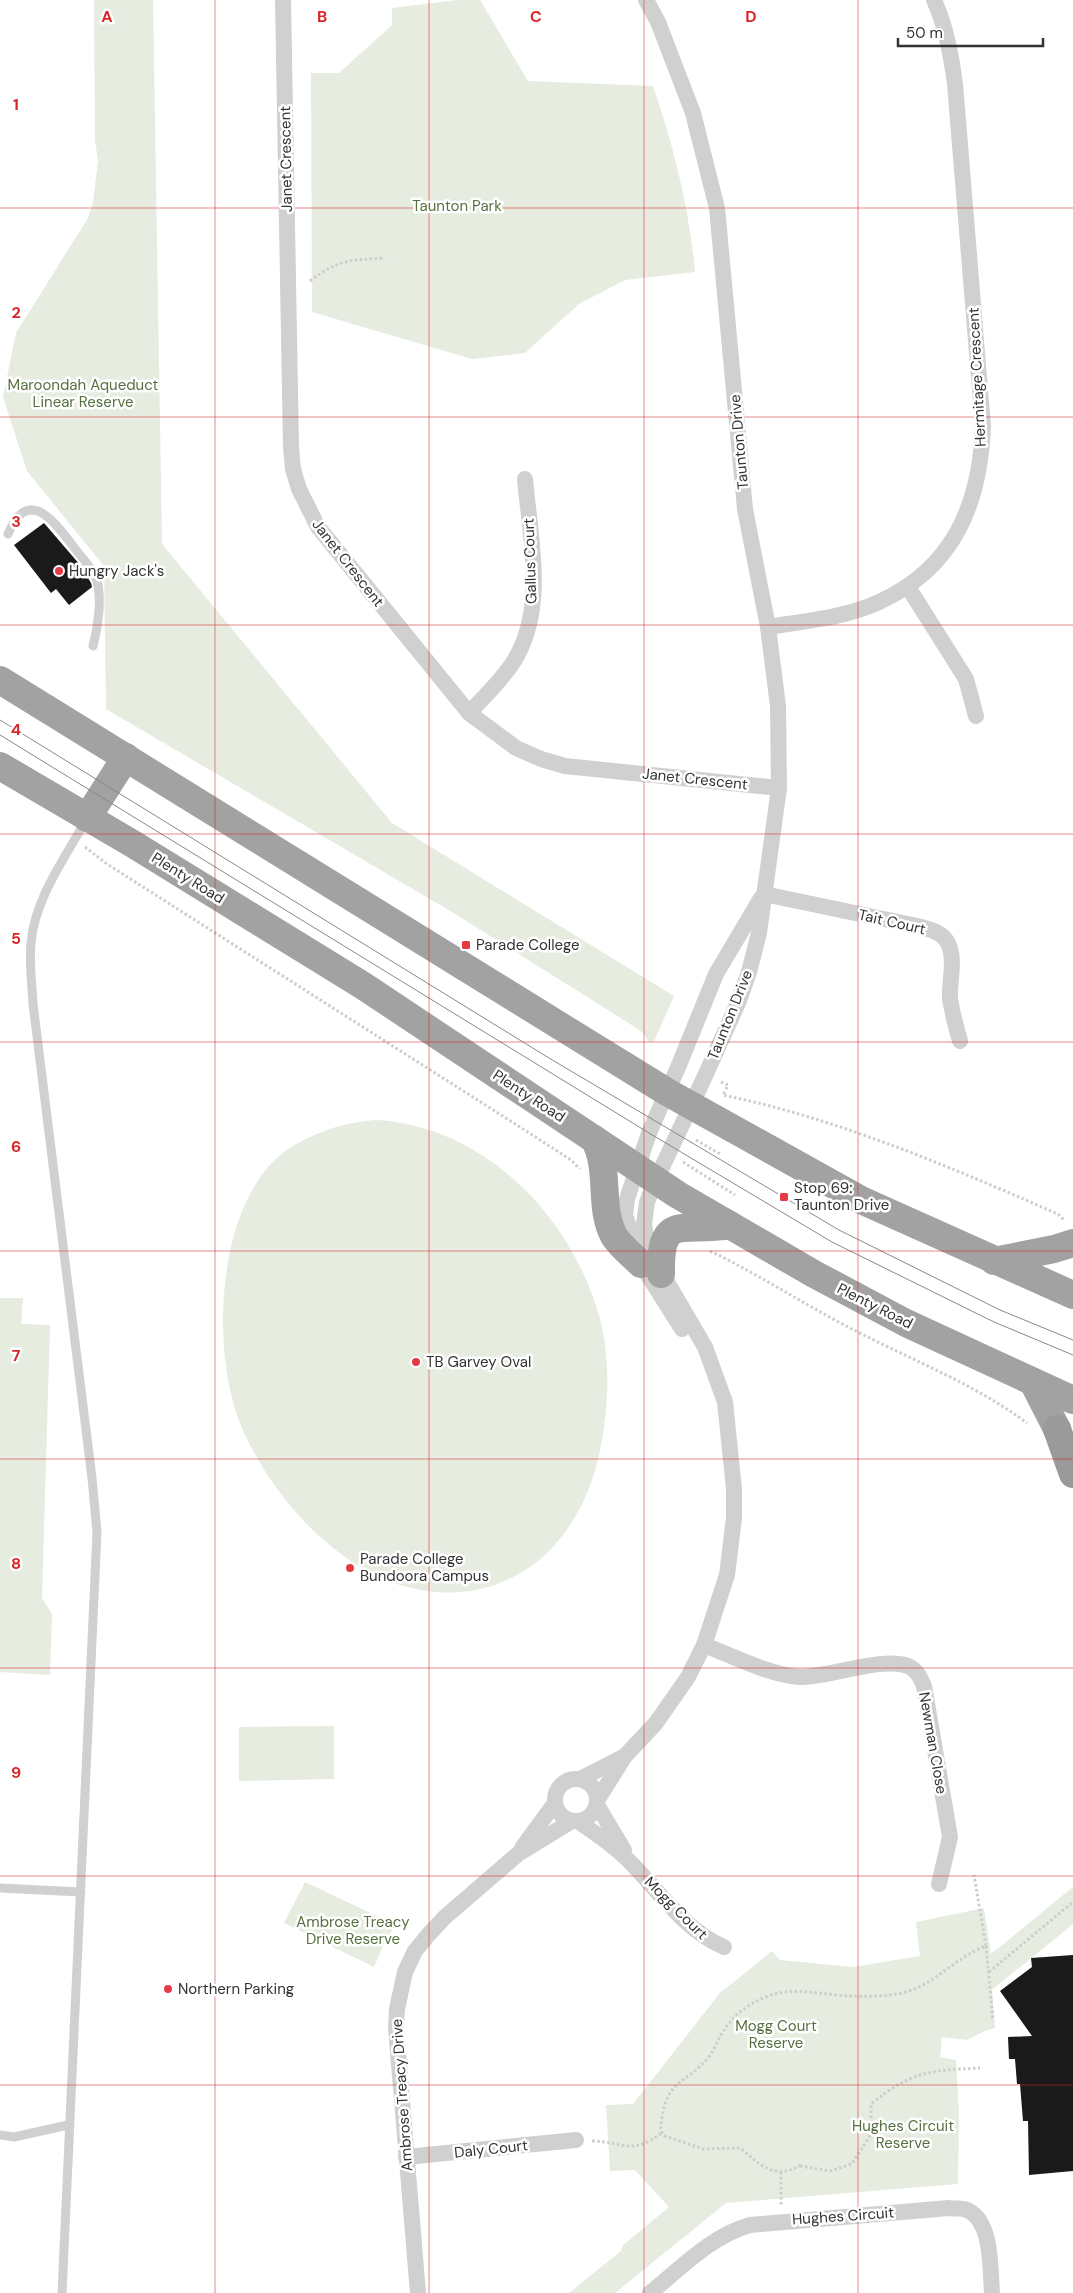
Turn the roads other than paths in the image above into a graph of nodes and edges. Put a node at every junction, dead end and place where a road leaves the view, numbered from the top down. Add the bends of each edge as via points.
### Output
1 (283, 0) edge
2 (646, 0) edge
3 (934, 0) edge
4 (525, 479) dead end
5 (8, 534) dead end
6 (908, 586) junction
7 (768, 627) junction
8 (93, 646) dead end
9 (0, 680) edge
10 (469, 713) junction
11 (976, 716) dead end
12 (126, 757) junction
13 (0, 766) edge
14 (779, 788) junction
15 (81, 829) junction
16 (764, 894) junction
17 (960, 1041) dead end
18 (667, 1092) junction
19 (692, 1106) junction
20 (594, 1139) junction
21 (646, 1173) junction
22 (730, 1225) junction
23 (1071, 1234) edge
24 (994, 1261) junction
25 (651, 1269) junction
26 (1073, 1295) edge
27 (1033, 1382) junction
28 (1073, 1400) edge
29 (731, 1447) junction
30 (1073, 1474) edge
31 (704, 1645) junction
32 (625, 1756) junction
33 (580, 1779) junction
34 (597, 1802) junction
35 (555, 1803) junction
36 (575, 1822) junction
37 (518, 1854) junction
38 (631, 1863) junction
39 (939, 1884) dead end
40 (0, 1888) edge
41 (82, 1892) junction
42 (724, 1947) dead end
43 (68, 2125) junction
44 (0, 2136) edge
45 (576, 2140) road end
46 (406, 2157) junction
47 (62, 2293) edge
48 (418, 2293) edge
49 (650, 2293) edge
50 (992, 2293) edge

1 - 10 street, Janet Crescent via 293,469 307,508 318,527
2 - 7 street, Taunton Drive via 684,86 717,208 745,509
3 - 6 street, Hermitage Crescent via 951,50 955,84 983,426 982,461 974,493 960,527 945,551
4 - 10 street, Gallus Court via 533,575 531,619 515,660
5 - 8 lane via 17,516 32,510 47,514 58,526 98,584
6 - 7 street, Hermitage Crescent via 879,603 854,611
6 - 11 street via 966,679
7 - 14 street, Taunton Drive via 778,706
9 - 12 highway
10 - 14 street, Janet Crescent via 516,748 565,766
12 - 15 highway
12 - 18 highway
13 - 15 highway, Plenty Road
14 - 16 street, Taunton Drive
15 - 20 highway, Plenty Road via 362,985
15 - 41 lane via 44,895 35,922 30,968 96,1506
16 - 17 street, Tait Court via 922,927 941,934 950,948 950,996
16 - 18 street, Taunton Drive via 716,974
16 - 19 street, Taunton Drive via 749,972
18 - 19 highway
18 - 21 street
19 - 21 street
19 - 24 highway via 861,1200
20 - 21 highway, Plenty Road
20 - 25 highway via 601,1151 606,1212 614,1235
21 - 22 highway, Plenty Road
21 - 25 street via 644,1224
21 - 25 street via 627,1199 626,1215 631,1236
22 - 25 highway via 710,1229 684,1226 668,1232
22 - 27 highway, Plenty Road via 900,1319
23 - 24 highway via 1054,1249
24 - 26 highway
25 - 29 street via 706,1376
25 - 29 street via 705,1347 725,1402
27 - 28 highway, Plenty Road
27 - 30 highway via 1057,1429
29 - 31 street via 734,1489 731,1546 719,1605
31 - 32 street via 672,1702
31 - 39 street, Newman Close via 767,1669 798,1676 889,1664 914,1670 924,1686 950,1837
32 - 33 street
32 - 34 street
33 - 34 street via 592,1786
33 - 35 street via 562,1785 555,1796
34 - 36 street via 591,1816
34 - 38 street, Mogg Court
35 - 36 street via 560,1815
35 - 37 street, Ambrose Treacy Drive
36 - 37 street, Ambrose Treacy Drive
36 - 38 street, Mogg Court via 602,1838
37 - 46 street, Ambrose Treacy Drive via 445,1916 415,1951 405,1972 396,2028
38 - 42 street, Mogg Court via 701,1936
40 - 41 lane
41 - 43 lane
43 - 44 lane
43 - 47 lane
45 - 46 street, Daly Court
46 - 48 street, Ambrose Treacy Drive
49 - 50 street, Hughes Circuit via 726,2234 750,2225 964,2209 974,2214 986,2234

